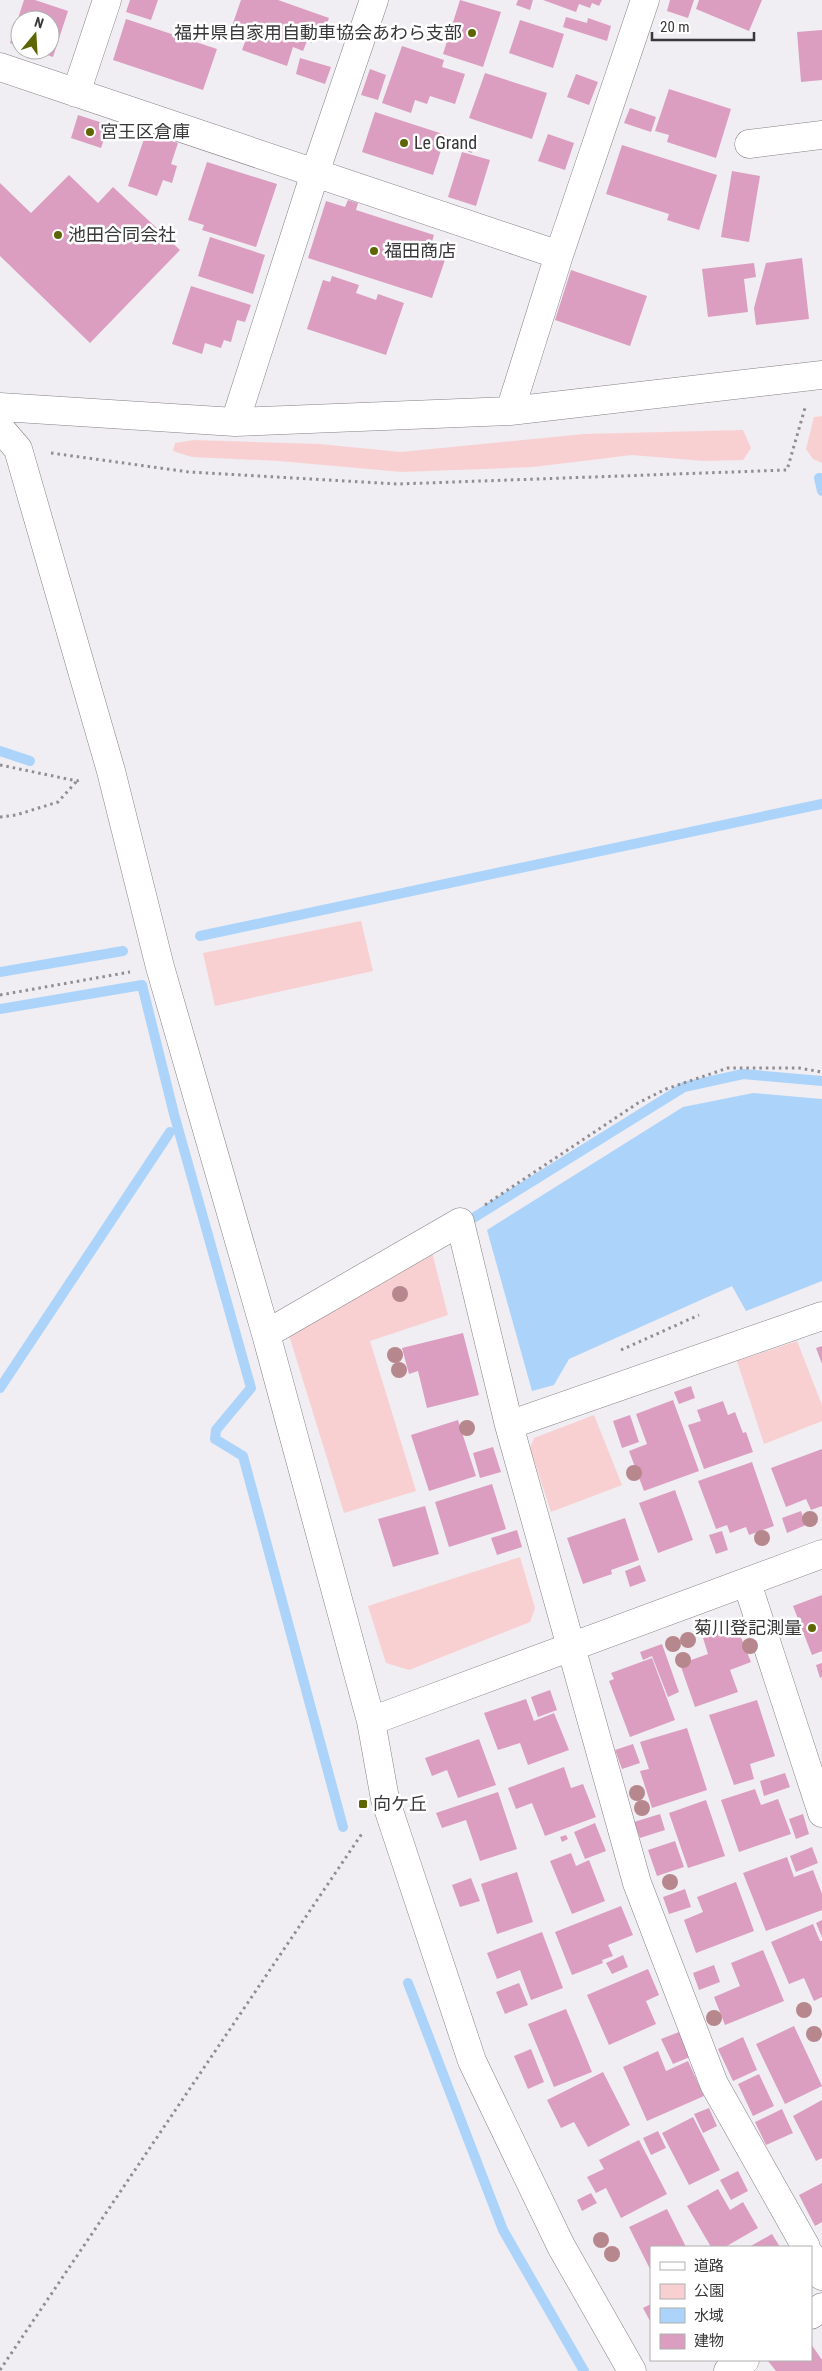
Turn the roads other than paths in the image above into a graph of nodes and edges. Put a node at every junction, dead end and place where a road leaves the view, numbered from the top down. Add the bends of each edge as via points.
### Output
1 (107, 0) edge
2 (374, 0) edge
3 (645, 0) edge
4 (0, 68) edge
5 (76, 93) junction
6 (822, 135) edge
7 (749, 144) dead end
8 (315, 173) junction
9 (559, 254) junction
10 (818, 375) edge
11 (0, 407) edge
12 (510, 411) junction
13 (235, 422) junction
14 (0, 428) edge
15 (822, 1316) edge
16 (266, 1334) junction
17 (509, 1426) junction
18 (822, 1554) edge
19 (747, 1583) junction
20 (570, 1646) junction
21 (371, 1721) junction
22 (819, 1797) edge
23 (805, 2246) edge
24 (812, 2258) edge
25 (822, 2276) edge
26 (743, 2361) edge
27 (632, 2371) edge
28 (728, 2371) edge

1 - 5 street
2 - 8 street
3 - 9 street
4 - 5 street
5 - 8 street
6 - 7 street
8 - 9 street
8 - 13 street
9 - 12 street
10 - 12 street
11 - 13 street
12 - 13 street
14 - 16 street via 18,448 111,771 160,967
15 - 17 street
16 - 17 street via 460,1222
16 - 21 street
17 - 20 street
18 - 19 street
19 - 20 street
19 - 22 street
20 - 21 street
20 - 23 street via 638,1882 714,2084
21 - 27 street via 385,1799 472,2061 560,2246
24 - 25 street
26 - 28 street

